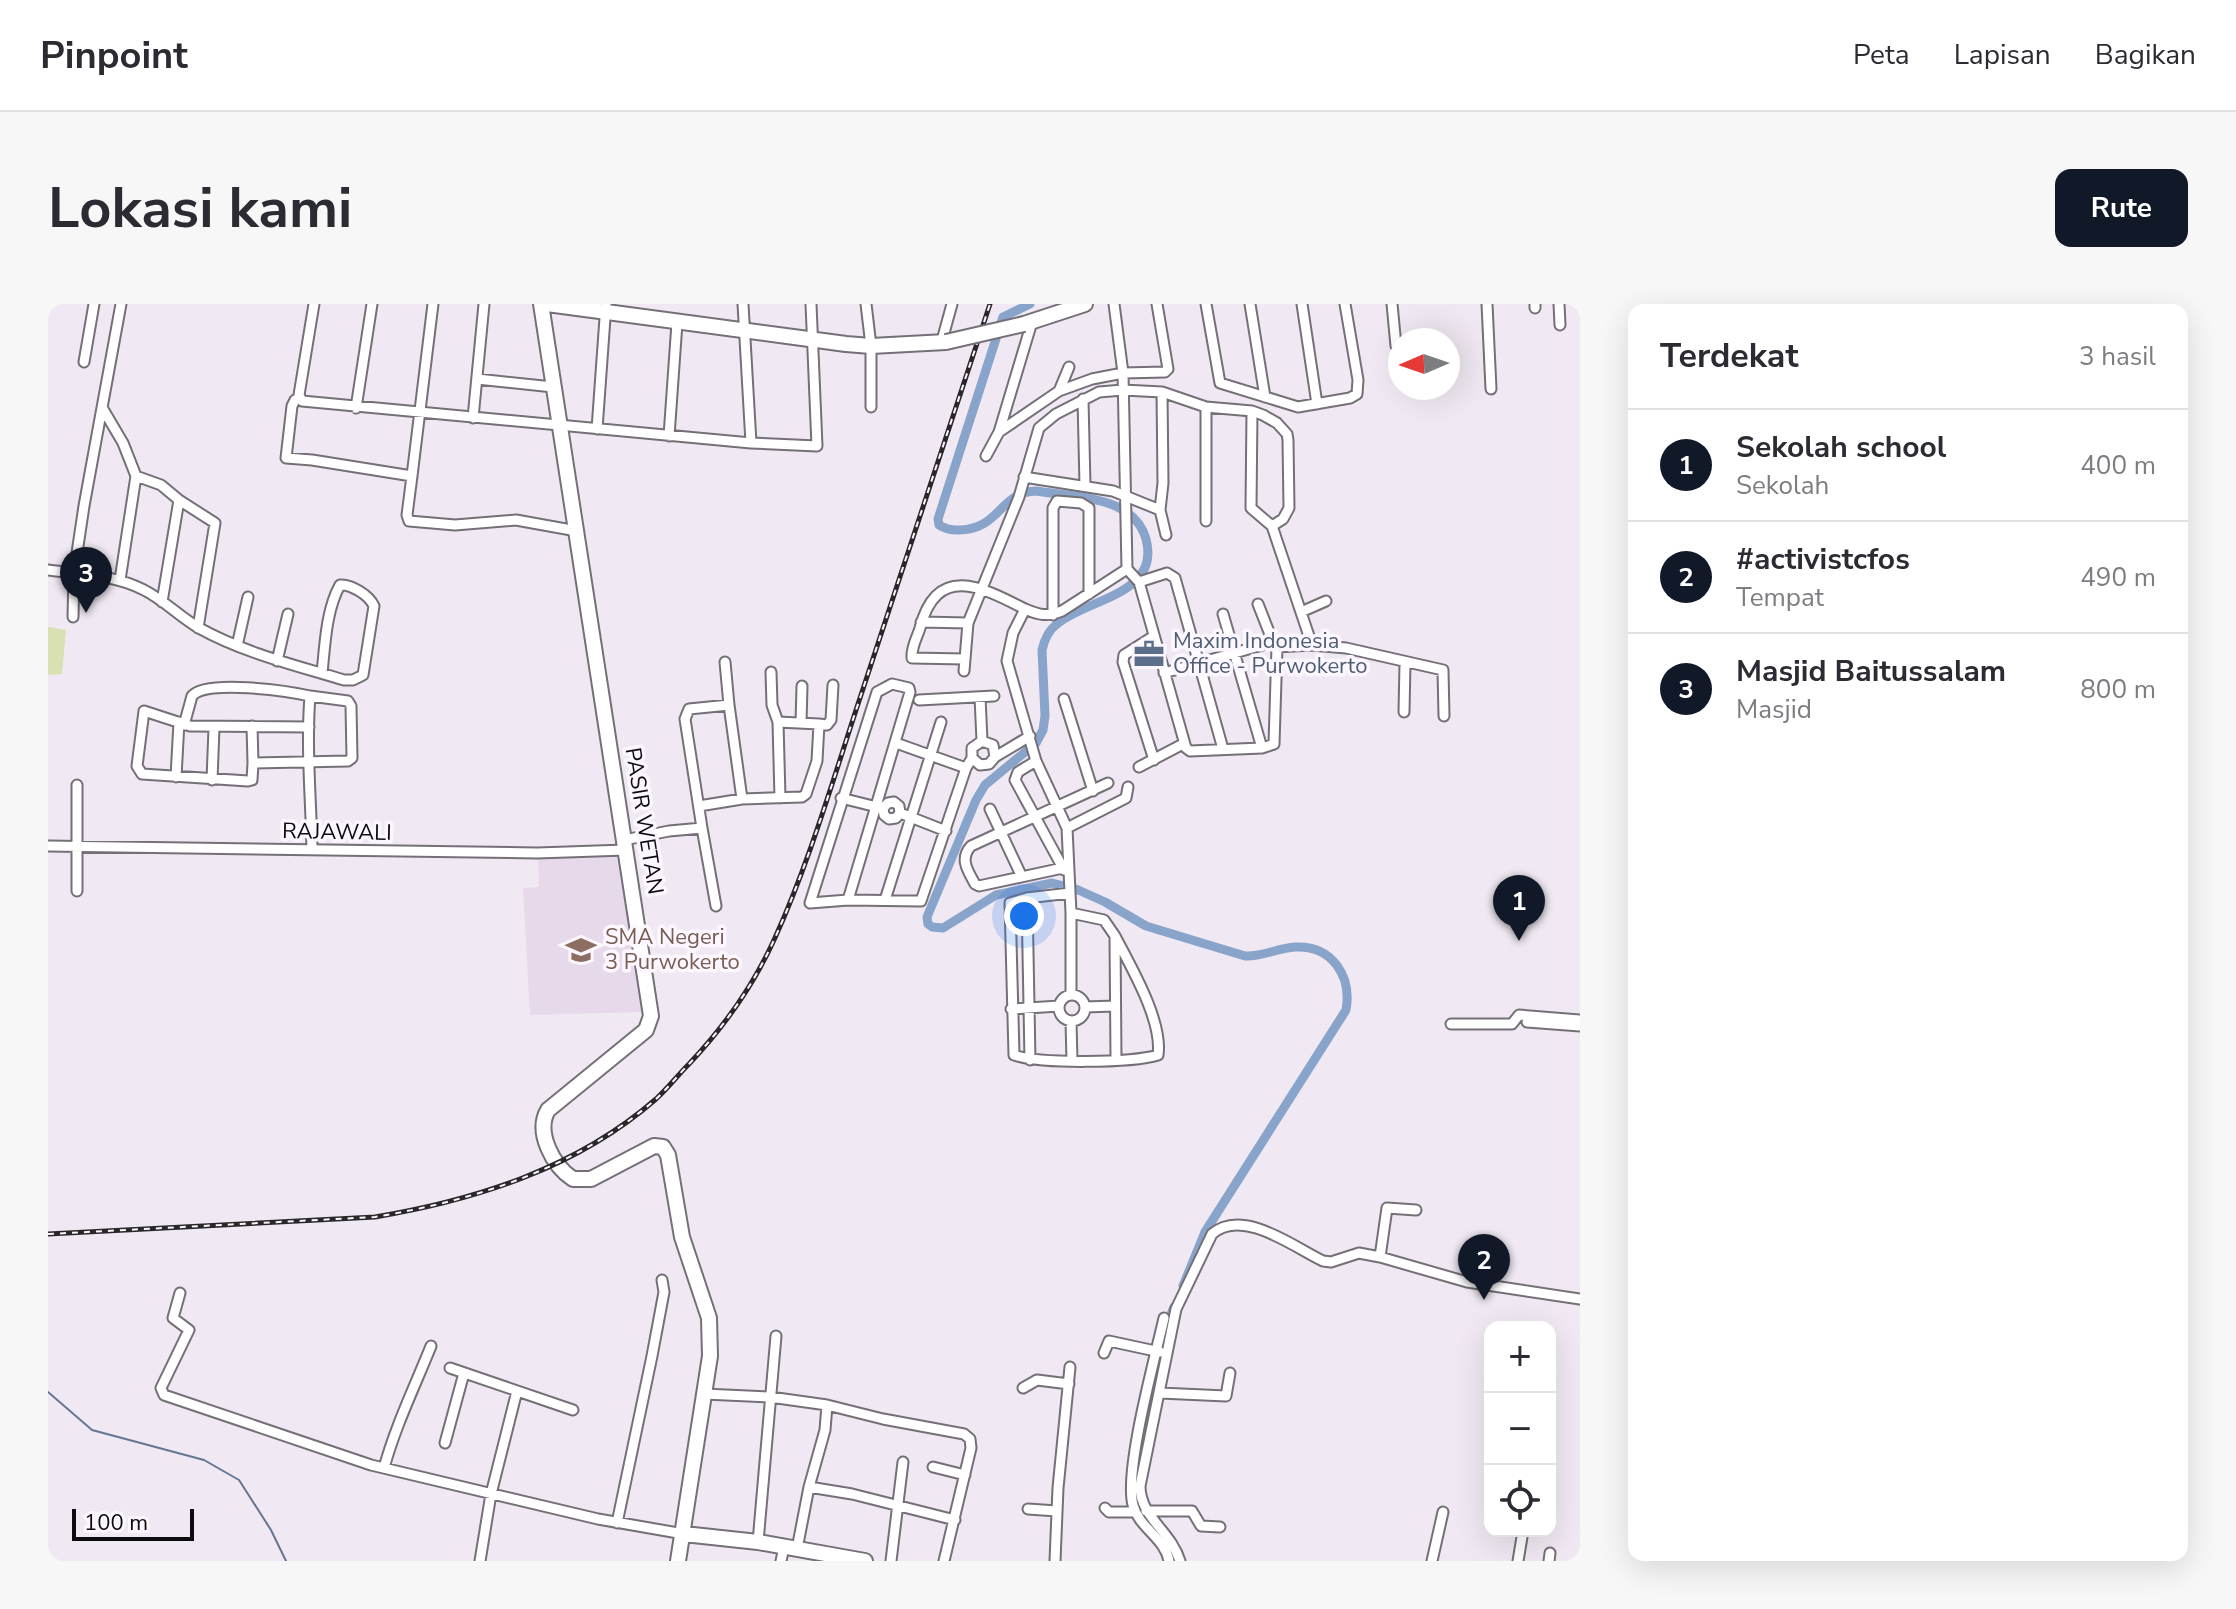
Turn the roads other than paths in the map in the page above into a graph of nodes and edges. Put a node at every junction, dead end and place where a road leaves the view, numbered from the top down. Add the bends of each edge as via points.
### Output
1 (94, 304) edge
2 (121, 304) edge
3 (314, 304) edge
4 (372, 304) edge
5 (433, 304) edge
6 (484, 304) edge
7 (544, 304) edge
8 (743, 304) edge
9 (811, 304) edge
10 (866, 304) edge
11 (952, 304) edge
12 (1085, 304) edge
13 (1114, 304) edge
14 (1157, 304) edge
15 (1206, 304) edge
16 (1250, 304) edge
17 (1302, 304) edge
18 (1345, 304) edge
19 (1392, 304) edge
20 (1487, 304) edge
21 (1559, 304) edge
22 (605, 308) edge
23 (677, 323) junction
24 (1028, 323) junction
25 (1560, 325) dead end
26 (1394, 328) edge
27 (746, 331) junction
28 (813, 340) junction
29 (943, 343) junction
30 (871, 346) junction
31 (84, 362) dead end
32 (1069, 367) dead end
33 (477, 379) junction
34 (1123, 382) junction
35 (553, 387) junction
36 (1491, 389) dead end
37 (1059, 391) junction
38 (1162, 392) junction
39 (1265, 397) junction
40 (299, 398) junction
41 (1083, 399) junction
42 (1317, 404) junction
43 (871, 407) dead end
44 (1206, 407) junction
45 (356, 408) junction
46 (103, 409) junction
47 (419, 411) junction
48 (1252, 411) junction
49 (473, 418) junction
50 (1035, 419) junction
51 (560, 426) junction
52 (597, 429) junction
53 (999, 432) junction
54 (669, 436) junction
55 (751, 443) junction
56 (986, 456) dead end
57 (136, 476) junction
58 (412, 476) junction
59 (1023, 480) junction
60 (1085, 486) junction
61 (1125, 497) junction
62 (179, 500) junction
63 (1160, 510) junction
64 (1206, 521) dead end
65 (1272, 526) junction
66 (577, 531) junction
67 (1166, 535) dead end
68 (48, 570) edge
69 (74, 573) junction
70 (1133, 576) junction
71 (120, 580) junction
72 (984, 588) junction
73 (1089, 594) junction
74 (248, 597) dead end
75 (1326, 601) dead end
76 (162, 602) junction
77 (1258, 604) dead end
78 (1025, 609) junction
79 (1301, 612) junction
80 (288, 614) dead end
81 (1223, 614) dead end
82 (1053, 615) junction
83 (73, 617) dead end
84 (921, 622) junction
85 (968, 623) junction
86 (198, 628) junction
87 (1154, 636) junction
88 (1275, 645) junction
89 (1312, 645) junction
90 (237, 646) junction
91 (1236, 652) junction
92 (964, 659) junction
93 (277, 661) junction
94 (725, 662) dead end
95 (1200, 663) junction
96 (1405, 663) junction
97 (964, 671) dead end
98 (771, 672) dead end
99 (322, 673) junction
100 (1164, 673) junction
101 (833, 685) dead end
102 (802, 686) dead end
103 (310, 696) junction
104 (994, 696) dead end
105 (980, 697) junction
106 (1064, 699) dead end
107 (919, 700) dead end
108 (729, 705) junction
109 (1404, 712) dead end
110 (1444, 716) dead end
111 (778, 722) junction
112 (941, 722) dead end
113 (801, 723) junction
114 (182, 724) junction
115 (819, 724) junction
116 (252, 726) junction
117 (309, 727) junction
118 (214, 728) junction
119 (982, 741) junction
120 (1031, 741) junction
121 (896, 743) junction
122 (1183, 744) junction
123 (1262, 748) junction
124 (1223, 749) junction
125 (932, 755) junction
126 (995, 757) junction
127 (972, 758) junction
128 (1154, 760) junction
129 (1036, 761) junction
130 (253, 763) junction
131 (310, 763) junction
132 (1139, 767) dead end
133 (966, 768) junction
134 (176, 777) junction
135 (212, 780) junction
136 (1108, 783) dead end
137 (77, 785) dead end
138 (1128, 787) dead end
139 (1093, 791) junction
140 (780, 798) junction
141 (841, 798) junction
142 (742, 799) junction
143 (699, 806) junction
144 (880, 807) junction
145 (1057, 807) junction
146 (990, 809) dead end
147 (1036, 817) junction
148 (910, 818) junction
149 (702, 828) junction
150 (1067, 828) junction
151 (946, 831) junction
152 (1001, 832) junction
153 (625, 845) junction
154 (48, 846) edge
155 (76, 846) junction
156 (312, 850) junction
157 (1021, 875) junction
158 (1068, 881) junction
159 (77, 891) dead end
160 (1027, 898) junction
161 (848, 900) junction
162 (885, 900) junction
163 (716, 906) dead end
164 (1071, 913) junction
165 (1115, 936) junction
166 (1071, 995) junction
167 (1059, 1006) junction
168 (1115, 1006) junction
169 (1085, 1007) junction
170 (1011, 1009) junction
171 (1028, 1009) junction
172 (1580, 1020) edge
173 (1071, 1021) junction
174 (1527, 1022) dead end
175 (1451, 1024) dead end
176 (1580, 1026) edge
177 (1116, 1059) junction
178 (1030, 1060) junction
179 (1072, 1061) junction
180 (1416, 1210) dead end
181 (1380, 1257) junction
182 (662, 1280) dead end
183 (180, 1293) dead end
184 (1580, 1299) edge
185 (1164, 1318) dead end
186 (776, 1336) dead end
187 (431, 1346) dead end
188 (1162, 1352) junction
189 (1104, 1353) dead end
190 (1070, 1367) dead end
191 (450, 1368) dead end
192 (464, 1373) junction
193 (1230, 1373) dead end
194 (1069, 1384) junction
195 (1023, 1388) dead end
196 (517, 1391) junction
197 (1160, 1393) junction
198 (704, 1394) junction
199 (770, 1397) junction
200 (827, 1405) junction
201 (573, 1410) dead end
202 (445, 1443) dead end
203 (903, 1462) dead end
204 (933, 1467) dead end
205 (384, 1468) junction
206 (965, 1475) junction
207 (809, 1487) junction
208 (491, 1494) junction
209 (898, 1506) junction
210 (1105, 1508) dead end
211 (1028, 1509) dead end
212 (1057, 1511) junction
213 (1141, 1512) junction
214 (1443, 1512) dead end
215 (955, 1520) junction
216 (617, 1523) junction
217 (1220, 1527) dead end
218 (684, 1534) junction
219 (1522, 1537) edge
220 (758, 1542) junction
221 (788, 1552) edge
222 (818, 1557) edge
223 (480, 1561) edge
224 (678, 1561) edge
225 (865, 1561) edge
226 (891, 1561) edge
227 (944, 1561) edge
228 (1055, 1561) edge
229 (1169, 1561) edge
230 (1180, 1561) edge
231 (1432, 1561) edge
232 (1518, 1561) edge

1 - 31 street
2 - 46 street
3 - 40 street
4 - 45 street
5 - 47 street
6 - 33 street
7 - 22 street
7 - 35 street, PASIR WETAN
8 - 27 street
9 - 28 street
10 - 30 street
11 - 29 street
12 - 24 street
13 - 34 street
14 - 34 street via 1168,369
15 - 39 street via 1220,383
16 - 39 street
17 - 42 street
18 - 42 street via 1359,389 1350,398
19 - 26 street
20 - 36 street
21 - 25 street
22 - 23 street
22 - 52 street
23 - 27 street
23 - 54 street
24 - 29 street, bridge
24 - 53 street
27 - 28 street
27 - 55 street
28 - 30 street
28 - 55 street via 817,446
29 - 30 street
30 - 43 street
32 - 37 street
33 - 35 street
33 - 49 street
34 - 37 street via 1092,379
34 - 38 street
34 - 41 street
34 - 61 street
35 - 51 street, PASIR WETAN
37 - 50 street
38 - 44 street
38 - 63 street
39 - 42 street via 1298,407
40 - 45 street
40 - 58 street via 292,406 286,458
41 - 50 street
41 - 60 street
44 - 48 street
44 - 64 street
45 - 47 street
46 - 57 street
46 - 69 street
47 - 49 street
47 - 58 street
48 - 65 street via 1250,502
48 - 65 street via 1287,434 1289,508
49 - 51 street
50 - 53 street
50 - 59 street
51 - 52 street
51 - 66 street, PASIR WETAN
52 - 54 street
53 - 56 street
54 - 55 street
57 - 62 street via 161,485
57 - 71 street
58 - 66 street via 409,521 455,525 516,520
59 - 60 street
59 - 72 street
60 - 61 street
61 - 63 street
61 - 70 street
62 - 76 street
62 - 86 street via 210,518 216,528
63 - 67 street
65 - 79 street
66 - 153 street, PASIR WETAN
68 - 69 street
69 - 71 street
69 - 83 street
70 - 73 street
70 - 87 street
70 - 95 street via 1167,573 1175,578
71 - 76 street
72 - 78 street
72 - 84 street via 940,591
72 - 85 street
73 - 82 street
73 - 82 street via 1089,508 1057,501
74 - 90 street
75 - 79 street
76 - 86 street
77 - 88 street
78 - 82 street
78 - 120 street via 1007,661
79 - 89 street
80 - 93 street
81 - 91 street
84 - 85 street
84 - 92 street via 912,658
85 - 92 street
86 - 90 street
87 - 100 street
87 - 128 street via 1124,655 1123,662
88 - 89 street
88 - 91 street
88 - 123 street via 1275,741
89 - 96 street
90 - 93 street
91 - 95 street
91 - 123 street
92 - 97 street
93 - 99 street
94 - 108 street
95 - 100 street
95 - 124 street
96 - 109 street
96 - 110 street via 1443,670
98 - 111 street
99 - 99 street via 336,592 340,585 348,585 374,606 363,675 344,680
100 - 122 street
101 - 115 street via 831,720
102 - 113 street
103 - 114 street via 268,688 201,689 192,696
103 - 117 street
103 - 131 street via 350,703 352,754 343,763
104 - 105 street
105 - 107 street
105 - 119 street
106 - 139 street
108 - 142 street
108 - 143 street via 686,713
111 - 113 street
111 - 140 street
112 - 125 street
113 - 115 street
114 - 118 street
114 - 134 street
114 - 134 street via 142,711 138,770
115 - 140 street via 817,761 806,794
116 - 117 street
116 - 118 street
116 - 130 street
117 - 131 street
118 - 135 street
119 - 126 street via 993,745
119 - 127 street via 972,748
120 - 126 street
120 - 129 street
121 - 125 street
121 - 141 street via 910,692 892,684 881,688 873,700
121 - 144 street
122 - 124 street via 1190,751
122 - 128 street
123 - 124 street
125 - 133 street
125 - 148 street
126 - 127 street via 985,765
127 - 133 street
128 - 132 street
129 - 145 street
129 - 147 street via 1015,777
130 - 131 street
130 - 135 street via 250,781
131 - 156 street
133 - 151 street
134 - 135 street
136 - 139 street
137 - 155 street
138 - 150 street via 1126,798
139 - 145 street
140 - 142 street
141 - 144 street
141 - 161 street via 809,901
142 - 143 street
143 - 149 street
144 - 148 street via 889,819 900,813
144 - 161 street
145 - 147 street
145 - 150 street
146 - 152 street
147 - 152 street
147 - 158 street
148 - 151 street
148 - 162 street
149 - 153 street, RAJAWALI via 669,831
149 - 163 street
150 - 158 street
151 - 162 street via 921,901
152 - 157 street
152 - 157 street via 965,852 967,869 979,886
153 - 156 street, RAJAWALI via 537,853
153 - 198 street, PASIR WETAN via 649,1024 548,1110 543,1129 561,1170 581,1181 647,1148 665,1150 682,1237 709,1318
154 - 155 street, RAJAWALI
155 - 156 street, RAJAWALI
155 - 159 street
157 - 158 street
158 - 160 street
158 - 164 street
160 - 170 street via 1010,903
160 - 171 street
161 - 162 street
164 - 165 street via 1104,920
164 - 166 street
165 - 168 street
165 - 177 street via 1155,1027 1159,1054
166 - 167 street
166 - 169 street
167 - 171 street
167 - 173 street via 1062,1017
168 - 169 street
168 - 177 street
169 - 173 street
170 - 171 street
170 - 178 street via 1013,1053
171 - 178 street
172 - 175 street via 1519,1015 1512,1024
173 - 179 street
174 - 176 street
177 - 179 street
178 - 179 street
180 - 181 street via 1387,1208
181 - 184 street via 1467,1282
181 - 188 street via 1359,1253 1323,1261 1275,1234 1254,1228 1219,1229 1176,1309
182 - 216 street via 664,1292
183 - 205 street via 173,1318 189,1330 161,1393
185 - 188 street
186 - 199 street
187 - 205 street
188 - 189 street via 1108,1341
188 - 197 street
188 - 213 street via 1131,1487
190 - 194 street
191 - 192 street
192 - 196 street
192 - 202 street
193 - 197 street via 1226,1396
194 - 195 street via 1037,1380
194 - 212 street
196 - 201 street
196 - 208 street
197 - 213 street via 1140,1486
198 - 199 street
198 - 218 street, PASIR WETAN
199 - 200 street
199 - 220 street
200 - 206 street via 964,1434 971,1448
200 - 207 street
203 - 209 street
204 - 206 street
205 - 208 street
206 - 215 street
207 - 209 street
207 - 221 street
208 - 216 street
208 - 223 street
209 - 215 street
209 - 226 street
210 - 213 street
211 - 212 street
212 - 228 street
213 - 217 street via 1192,1511 1201,1526
213 - 229 street
213 - 230 street via 1169,1537
214 - 231 street
215 - 227 street
216 - 218 street
218 - 220 street
218 - 224 street, PASIR WETAN
219 - 232 street
220 - 221 street
221 - 222 street
222 - 225 street

